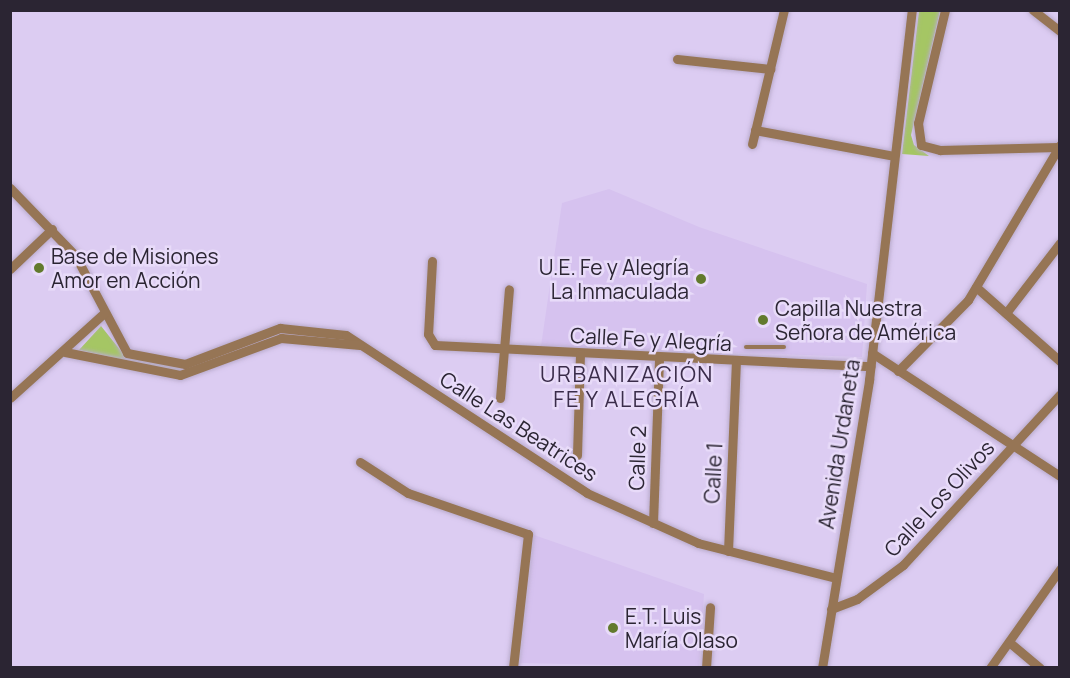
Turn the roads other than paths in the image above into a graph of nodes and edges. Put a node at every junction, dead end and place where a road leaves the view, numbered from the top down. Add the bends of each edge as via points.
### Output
1 (784, 10) edge
2 (912, 10) edge
3 (945, 10) edge
4 (1033, 10) edge
5 (1059, 31) edge
6 (677, 59) dead end
7 (770, 69) junction
8 (755, 130) junction
9 (752, 144) dead end
10 (1059, 146) edge
11 (894, 156) junction
12 (10, 188) edge
13 (52, 229) junction
14 (1059, 243) edge
15 (432, 261) dead end
16 (10, 269) edge
17 (976, 287) junction
18 (509, 289) dead end
19 (104, 313) junction
20 (1006, 313) junction
21 (360, 345) junction
22 (771, 346) junction
23 (746, 347) dead end
24 (784, 347) dead end
25 (504, 350) junction
26 (65, 351) junction
27 (872, 353) junction
28 (580, 354) junction
29 (659, 357) junction
30 (736, 360) junction
31 (1059, 361) edge
32 (770, 362) junction
33 (870, 366) junction
34 (898, 371) junction
35 (1059, 394) edge
36 (10, 398) edge
37 (500, 398) dead end
38 (1013, 446) junction
39 (576, 455) dead end
40 (360, 462) dead end
41 (1059, 476) edge
42 (653, 523) junction
43 (728, 550) junction
44 (1059, 569) edge
45 (836, 578) junction
46 (710, 608) dead end
47 (831, 609) junction
48 (1009, 642) junction
49 (513, 668) edge
50 (706, 668) edge
51 (822, 668) edge
52 (990, 668) edge
53 (1040, 668) edge

1 - 7 street
2 - 11 street, Avenida Urdaneta
3 - 10 street via 918,123 921,145 940,150
4 - 5 street
6 - 7 street
7 - 8 street
8 - 9 street
8 - 11 street
10 - 17 street
11 - 27 street, Avenida Urdaneta
12 - 13 street, Calle Las Beatrices
13 - 16 street
13 - 19 street, Calle Las Beatrices via 75,255
14 - 20 street
15 - 25 street, Calle Fe y Alegría via 431,342
17 - 20 street
17 - 34 street via 941,333
18 - 25 street
19 - 21 street, Calle Las Beatrices via 127,353 180,364 280,328 346,335
19 - 26 street
20 - 31 street
21 - 26 street, Calle Las Beatrices via 281,338 180,375
21 - 42 street, Calle Las Beatrices via 567,482
22 - 23 lane
22 - 24 lane
22 - 32 lane
25 - 28 street, Calle Fe y Alegría
25 - 37 street
26 - 36 street
27 - 33 street, Avenida Urdaneta
27 - 34 street
28 - 29 street, Calle Fe y Alegría
28 - 39 street
29 - 30 street, Calle Fe y Alegría
29 - 42 street, Calle 2
30 - 32 street, Calle Fe y Alegría
30 - 43 street, Calle 1
32 - 33 street, Calle Fe y Alegría
33 - 45 street, Avenida Urdaneta
34 - 38 street
35 - 38 street, Calle Los Olivos
38 - 41 street
38 - 47 street, Calle Los Olivos via 903,566 864,595
40 - 49 street via 408,493 528,534
42 - 43 street, Calle Las Beatrices
43 - 45 street, Calle Las Beatrices
44 - 48 street
45 - 47 street, Avenida Urdaneta
46 - 50 street
47 - 51 street, Avenida Urdaneta
48 - 52 street
48 - 53 street

